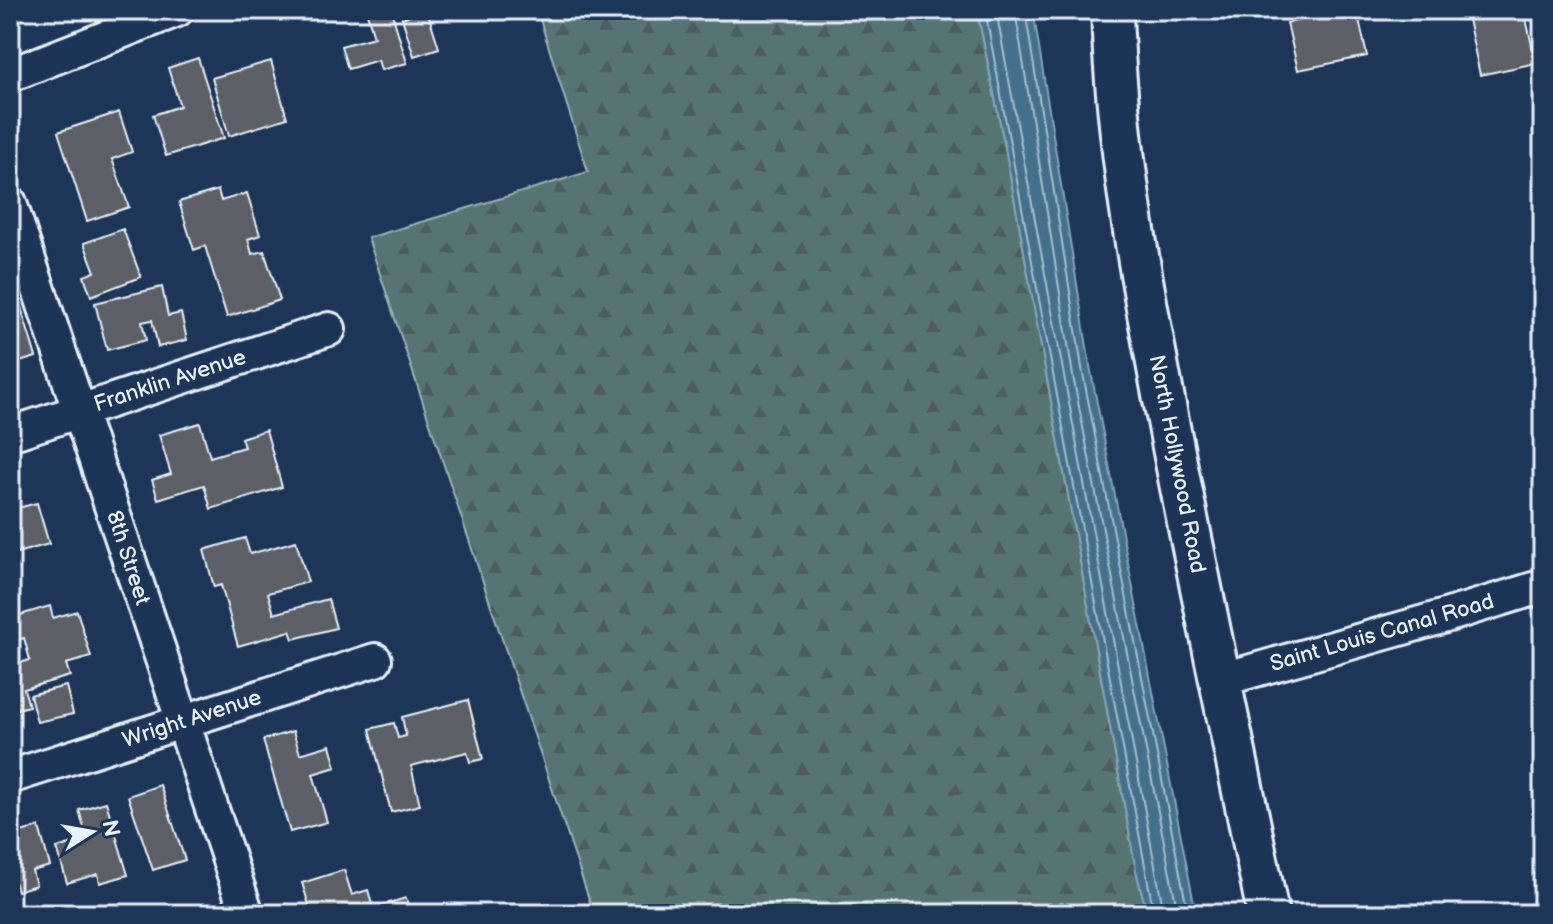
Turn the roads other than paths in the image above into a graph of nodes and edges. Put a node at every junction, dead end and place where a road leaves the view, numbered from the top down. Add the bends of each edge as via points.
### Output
1 (177, 10) edge
2 (1112, 10) edge
3 (10, 75) edge
4 (10, 203) edge
5 (329, 329) dead end
6 (79, 411) junction
7 (10, 434) edge
8 (1543, 586) edge
9 (375, 660) dead end
10 (1220, 680) junction
11 (183, 722) junction
12 (10, 777) edge
13 (247, 914) edge
14 (1268, 914) edge

1 - 3 street
2 - 10 main road, North Hollywood Road via 1134,243
4 - 6 street, 8th Street
5 - 6 street, Franklin Avenue
6 - 7 street, Franklin Avenue
6 - 11 street, 8th Street
8 - 10 street, Saint Louis Canal Road
9 - 11 street, Wright Avenue
10 - 14 main road, North Hollywood Road
11 - 12 street, Wright Avenue
11 - 13 street, 8th Street

